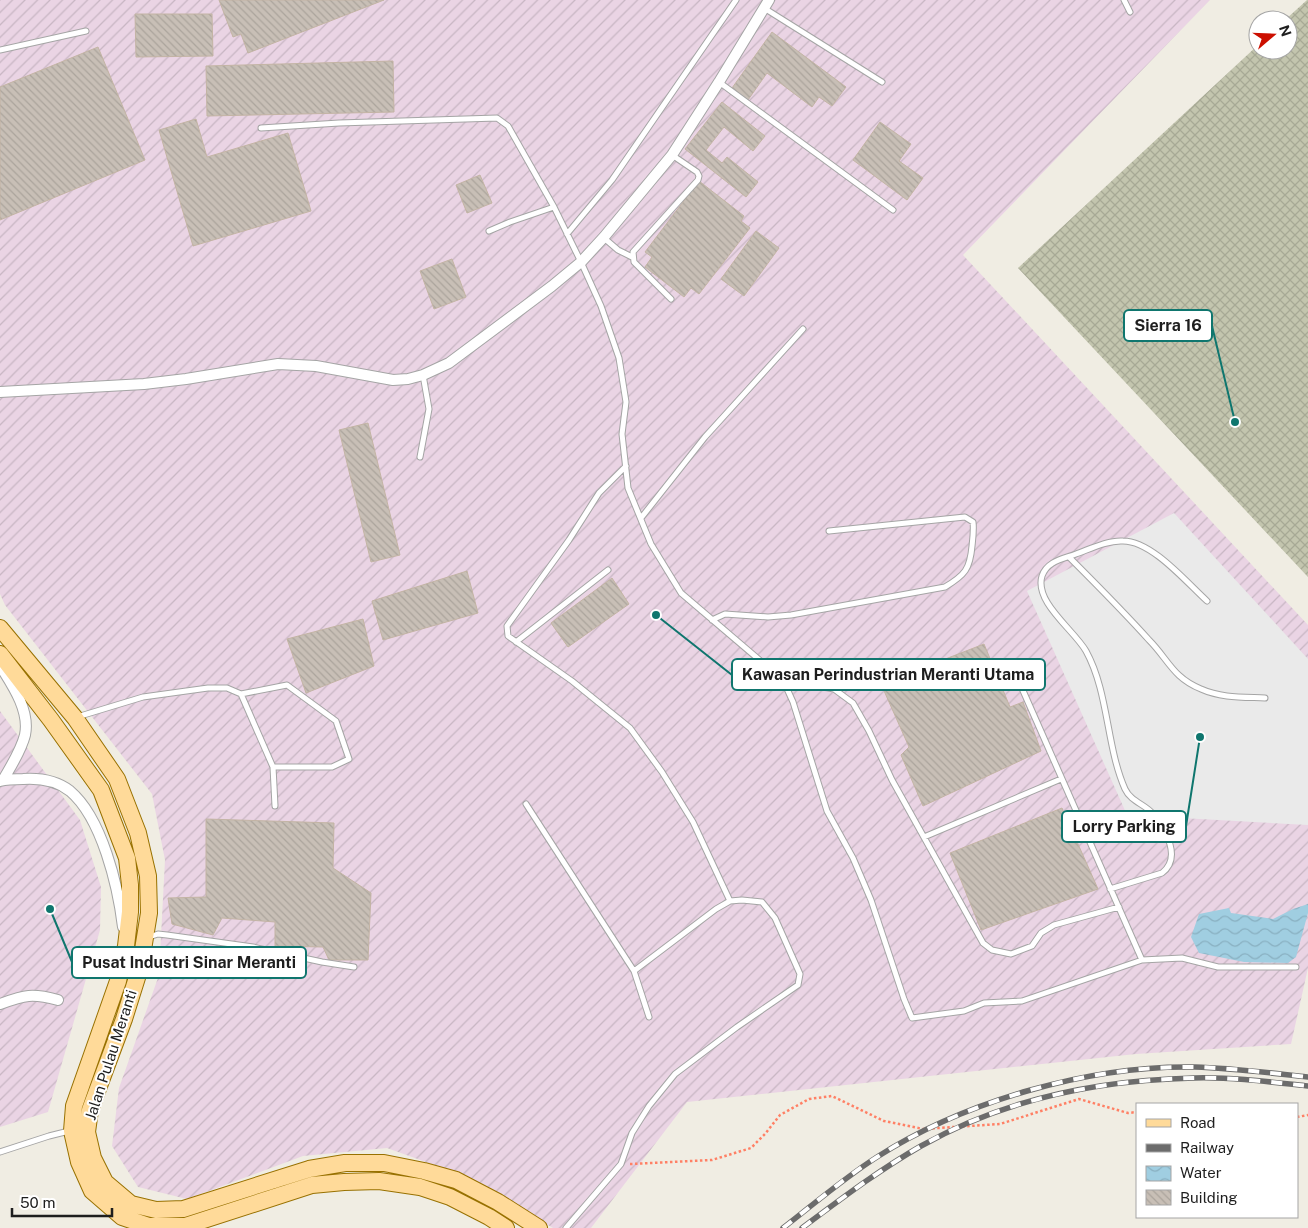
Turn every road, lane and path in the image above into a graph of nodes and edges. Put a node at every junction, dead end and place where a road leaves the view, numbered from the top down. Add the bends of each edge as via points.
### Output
1 (736, 0) edge
2 (1124, 0) edge
3 (766, 4) edge
4 (1130, 12) dead end
5 (86, 31) dead end
6 (0, 50) edge
7 (719, 82) junction
8 (882, 82) dead end
9 (261, 128) dead end
10 (672, 155) junction
11 (554, 207) junction
12 (893, 210) dead end
13 (488, 232) dead end
14 (567, 234) junction
15 (604, 237) junction
16 (632, 257) junction
17 (581, 262) junction
18 (671, 299) dead end
19 (803, 329) dead end
20 (423, 375) junction
21 (0, 392) edge
22 (420, 457) dead end
23 (626, 466) junction
24 (641, 518) junction
25 (829, 531) dead end
26 (1069, 557) junction
27 (608, 570) dead end
28 (1207, 601) dead end
29 (712, 620) junction
30 (0, 628) edge
31 (516, 642) junction
32 (0, 654) edge
33 (0, 666) edge
34 (1017, 677) dead end
35 (783, 680) junction
36 (241, 694) junction
37 (1265, 698) dead end
38 (75, 718) junction
39 (273, 768) junction
40 (1061, 779) junction
41 (2, 780) edge
42 (526, 804) dead end
43 (275, 806) dead end
44 (924, 837) junction
45 (1110, 889) junction
46 (730, 901) junction
47 (1119, 907) junction
48 (146, 937) junction
49 (126, 946) junction
50 (1142, 960) junction
51 (354, 966) dead end
52 (1296, 967) dead end
53 (634, 971) junction
54 (58, 1000) dead end
55 (0, 1004) edge
56 (649, 1017) dead end
57 (1136, 1112) edge
58 (72, 1131) junction
59 (0, 1152) edge
60 (620, 1164) junction
61 (506, 1228) edge
62 (539, 1228) edge
63 (566, 1228) edge

1 - 14 lane via 612,180
2 - 4 lane
3 - 7 street
3 - 8 lane
5 - 6 lane
7 - 10 street
7 - 12 lane
9 - 11 lane via 497,118 508,126 517,140
10 - 15 street
10 - 16 lane via 697,172 698,180
11 - 13 lane
11 - 14 lane
14 - 17 lane
15 - 16 lane
15 - 17 street
16 - 18 lane
17 - 20 street via 449,363
17 - 23 lane via 619,358 626,402 622,434
19 - 24 lane via 705,437
20 - 21 street via 393,380 295,363 144,384
20 - 22 lane via 429,408
23 - 24 lane via 628,488
23 - 31 lane via 599,493 507,626 508,636
24 - 29 lane via 651,544 681,593
25 - 29 lane via 965,517 973,522 974,529 971,562 945,587 791,615 724,614
26 - 28 lane via 1121,540 1136,542 1150,549
26 - 37 lane via 1184,680 1218,695
26 - 45 lane via 1051,563 1040,585 1046,601 1085,650 1094,668 1117,770 1126,792 1152,813 1172,849 1172,861 1162,873
27 - 31 lane
29 - 35 lane
30 - 38 main road, Jalan Pulau Meranti
31 - 46 lane via 572,680 630,728 693,822
32 - 49 main road, Jalan Pulau Meranti via 100,790 127,858 130,912
33 - 41 street via 15,689 25,716 25,734 19,752
34 - 40 lane
35 - 44 lane via 834,689 853,703
35 - 50 lane via 828,811 871,900 912,1018 964,1011 984,1003 1022,1001
36 - 38 lane via 227,688 208,688 143,697
36 - 39 lane
36 - 39 lane via 287,685 336,721 349,758 332,767
38 - 48 main road, Jalan Pulau Meranti via 117,779 138,833 148,876
39 - 43 lane
40 - 44 lane
40 - 45 lane
41 - 49 street via 37,778 51,781 68,790 84,805 110,864 121,907
42 - 53 lane
44 - 47 lane via 983,943 992,950 1010,954 1018,952 1032,946 1041,933 1054,925
45 - 47 lane
46 - 53 lane
46 - 60 lane via 762,902 775,918 800,974 798,985 675,1074 632,1133
47 - 50 lane
48 - 51 lane via 167,935
48 - 62 main road, Jalan Pulau Meranti via 124,1019 90,1110 87,1132 93,1158 105,1182 131,1204 156,1210 183,1209 309,1169 345,1163 384,1163 456,1180
49 - 58 main road, Jalan Pulau Meranti via 118,981 74,1106
50 - 52 lane via 1182,958 1218,967
53 - 56 lane
54 - 55 street via 40,995 24,996
57 - 60 path via 1128,1113 1079,1099 1000,1124 923,1129 884,1121 832,1096 809,1099 780,1115 751,1148 712,1160
58 - 59 lane
58 - 61 main road, Jalan Pulau Meranti via 92,1191 122,1217 150,1226 185,1226 312,1185 379,1181 420,1187 450,1197
60 - 63 lane

